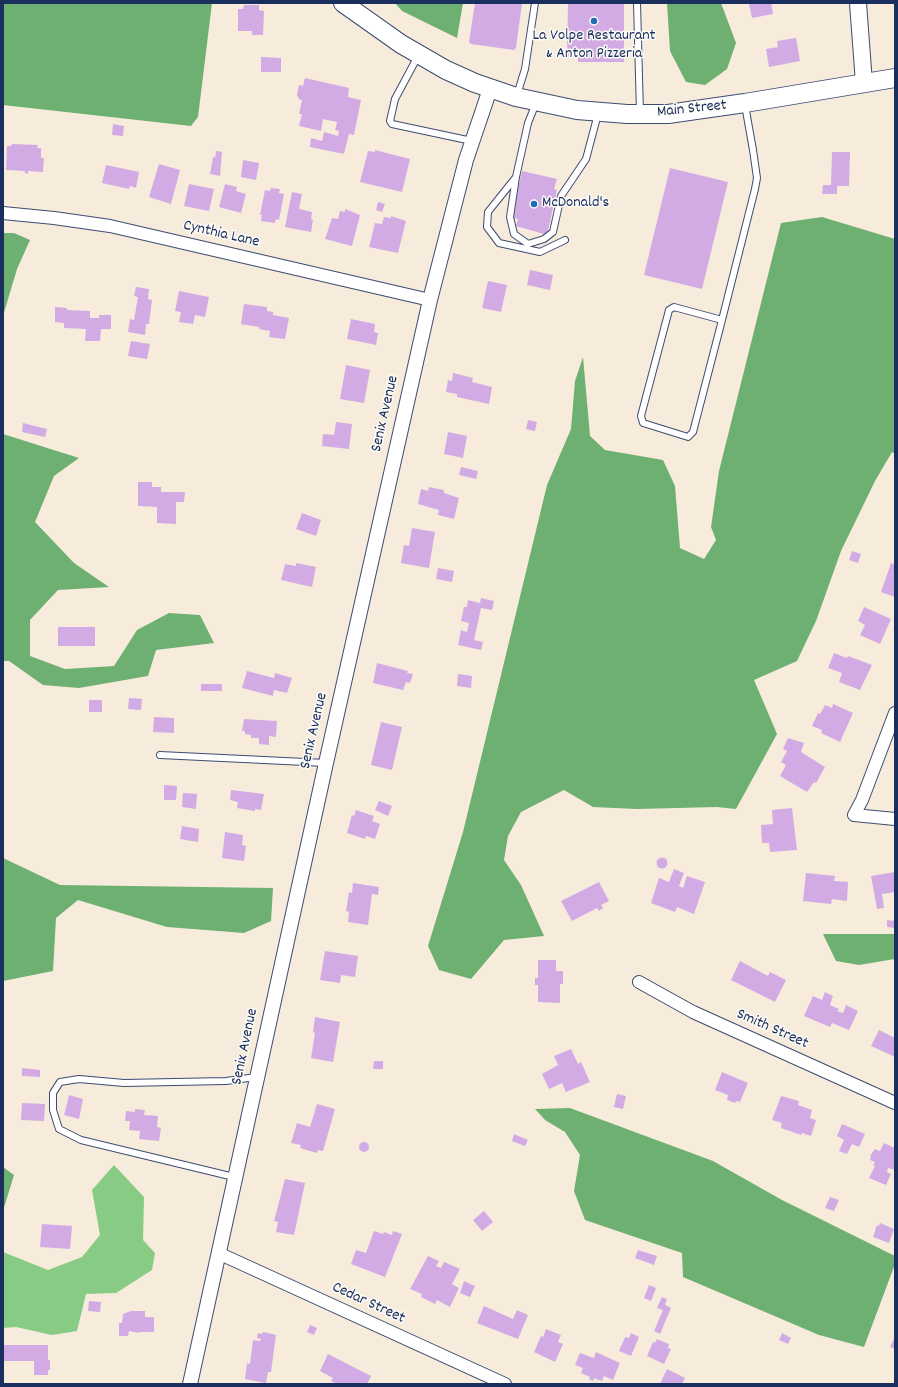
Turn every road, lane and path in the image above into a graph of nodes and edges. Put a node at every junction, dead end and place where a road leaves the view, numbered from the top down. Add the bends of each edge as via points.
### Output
1 (344, 3) edge
2 (535, 3) edge
3 (637, 3) edge
4 (858, 3) edge
5 (418, 55) junction
6 (895, 78) edge
7 (864, 83) junction
8 (490, 89) junction
9 (516, 97) junction
10 (537, 102) junction
11 (745, 103) junction
12 (598, 113) junction
13 (640, 115) junction
14 (472, 141) junction
15 (516, 177) junction
16 (3, 213) edge
17 (564, 240) dead end
18 (430, 300) junction
19 (722, 320) junction
20 (895, 714) edge
21 (160, 755) dead end
22 (326, 763) junction
23 (895, 819) edge
24 (639, 982) dead end
25 (256, 1077) junction
26 (895, 1103) edge
27 (234, 1177) junction
28 (218, 1253) junction
29 (190, 1384) edge
30 (505, 1384) edge

1 - 5 main road, Main Street
2 - 9 lane via 526,69
3 - 13 lane
4 - 7 main road
5 - 8 main road, Main Street
5 - 14 lane via 395,99 390,121 392,124
6 - 7 main road, Main Street
7 - 11 main road, Main Street
8 - 9 main road, Main Street
8 - 14 street, Senix Avenue
9 - 10 main road, Main Street
10 - 12 main road, Main Street
10 - 15 lane via 528,123
11 - 13 main road, Main Street
11 - 19 lane via 757,178
12 - 13 main road, Main Street
12 - 15 lane via 586,160 561,196 553,232 544,239 528,244 514,234 510,217
14 - 18 street, Senix Avenue
15 - 17 lane via 488,212 487,227 499,243 540,252
16 - 18 street, Cynthia Lane via 110,226
18 - 22 street, Senix Avenue
19 - 19 lane via 693,432 688,437 643,423 641,416 669,310 674,307
20 - 23 street via 854,815
21 - 22 lane
22 - 25 street, Senix Avenue
24 - 26 street, Smith Street via 694,1012
25 - 27 street, Senix Avenue
25 - 27 lane via 226,1082 124,1084 79,1079 60,1082 52,1093 52,1110 59,1129 81,1140
27 - 28 street, Senix Avenue
28 - 29 street, Senix Avenue
28 - 30 street, Cedar Street

